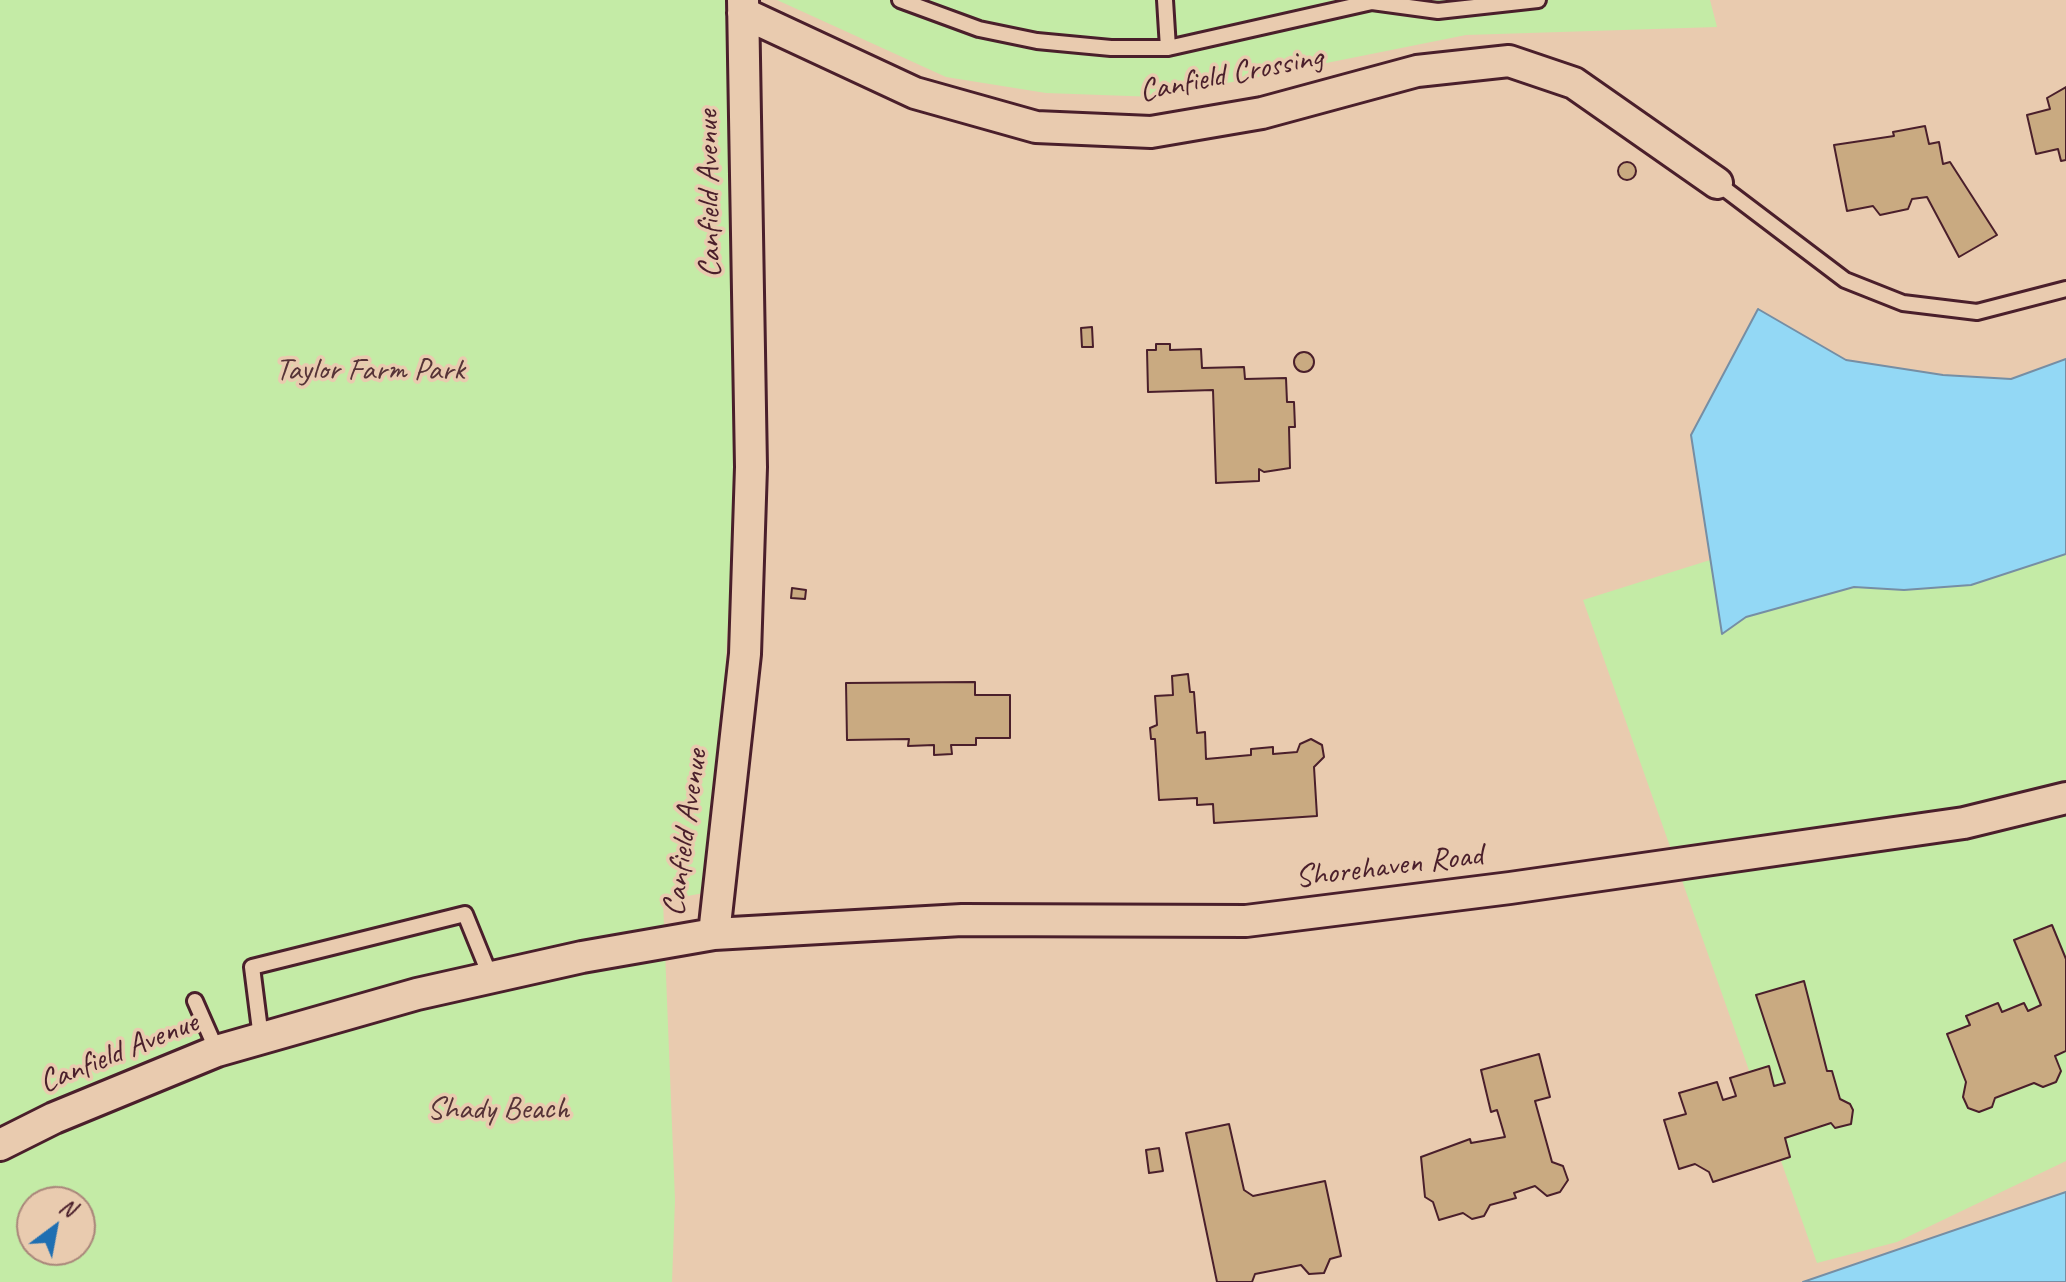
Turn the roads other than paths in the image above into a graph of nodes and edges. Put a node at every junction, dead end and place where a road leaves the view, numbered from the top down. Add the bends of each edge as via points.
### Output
1 (900, 0) edge
2 (1165, 0) edge
3 (1538, 0) edge
4 (743, 6) edge
5 (1168, 48) junction
6 (1717, 183) joint
7 (2066, 289) edge
8 (2066, 798) edge
9 (714, 934) junction
10 (491, 978) junction
11 (195, 1001) dead end
12 (261, 1038) junction
13 (217, 1051) junction
14 (0, 1145) edge

1 - 5 lane via 979,29 1037,41
2 - 5 lane
3 - 5 lane via 1438,11 1372,2
4 - 6 street, Canfield Crossing via 915,93 1036,127 1151,132 1262,113 1417,71 1509,61 1574,83
4 - 9 street, Canfield Avenue via 751,467 746,622
6 - 7 lane via 1845,280 1903,303 1977,312
8 - 9 street, Shorehaven Road via 1964,823 1246,921 962,920
9 - 10 street, Canfield Avenue
10 - 12 street, Canfield Avenue
10 - 12 lane via 465,914 252,967
11 - 13 lane
12 - 13 street, Canfield Avenue
13 - 14 street, Canfield Avenue

